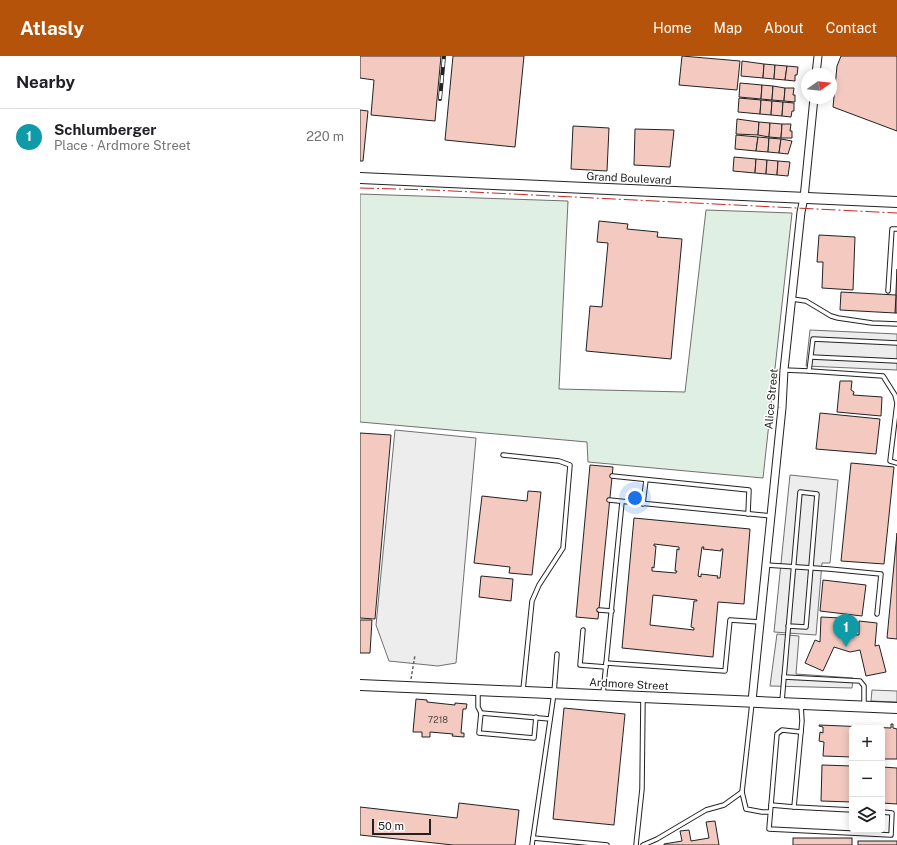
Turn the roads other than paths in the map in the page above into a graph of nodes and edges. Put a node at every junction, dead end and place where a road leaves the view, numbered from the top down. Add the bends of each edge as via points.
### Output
1 (818, 56) edge
2 (817, 68) edge
3 (813, 104) edge
4 (360, 178) edge
5 (804, 198) junction
6 (897, 202) edge
7 (897, 229) edge
8 (888, 291) dead end
9 (792, 300) junction
10 (897, 324) edge
11 (897, 343) edge
12 (811, 357) junction
13 (897, 361) edge
14 (784, 370) junction
15 (809, 371) junction
16 (503, 455) dead end
17 (897, 463) edge
18 (612, 476) dead end
19 (646, 480) junction
20 (609, 500) dead end
21 (622, 502) junction
22 (643, 504) junction
23 (748, 514) junction
24 (771, 516) junction
25 (766, 565) junction
26 (793, 566) junction
27 (811, 567) junction
28 (599, 610) dead end
29 (612, 611) junction
30 (877, 614) dead end
31 (760, 622) junction
32 (788, 626) junction
33 (583, 630) dead end
34 (557, 654) dead end
35 (606, 665) junction
36 (784, 677) junction
37 (360, 685) edge
38 (478, 690) junction
39 (523, 692) junction
40 (554, 693) junction
41 (603, 695) junction
42 (644, 697) junction
43 (752, 702) junction
44 (782, 703) junction
45 (801, 704) junction
46 (864, 707) junction
47 (897, 708) edge
48 (481, 713) junction
49 (536, 717) junction
50 (550, 719) junction
51 (801, 732) junction
52 (742, 792) junction
53 (771, 806) junction
54 (794, 807) junction
55 (849, 810) edge
56 (770, 812) junction
57 (885, 812) edge
58 (849, 833) edge
59 (850, 833) edge
60 (533, 838) junction
61 (532, 845) edge
62 (607, 845) edge
63 (636, 845) edge
64 (643, 845) edge

1 - 2 street
3 - 5 street, Alice Street
4 - 5 street, Grand Boulevard
5 - 6 street, Grand Boulevard
5 - 9 street, Alice Street
7 - 8 lane via 892,229
9 - 10 lane via 806,301 838,318
9 - 14 street, Alice Street
11 - 12 lane via 813,339
12 - 13 lane
12 - 15 lane
14 - 15 lane
14 - 24 street, Alice Street
15 - 17 lane via 883,376 897,403 890,461
16 - 39 lane via 559,461 570,465 563,548 532,600
18 - 19 lane
19 - 22 lane
19 - 23 lane via 750,490
20 - 21 lane
21 - 22 lane
21 - 29 lane
22 - 23 lane
23 - 24 lane
24 - 25 street, Alice Street
25 - 26 lane
25 - 31 street, Alice Street
26 - 27 lane
26 - 27 lane via 800,492 818,494
26 - 32 lane
27 - 30 lane via 881,574
27 - 32 lane via 806,627
28 - 29 lane
29 - 35 lane
31 - 35 lane via 730,620 725,671
31 - 43 street, Alice Street
32 - 36 lane
33 - 35 lane via 580,665
34 - 40 lane
35 - 41 lane
36 - 44 lane
36 - 46 lane via 860,681 864,686
37 - 38 street, Ardmore Street
38 - 39 street, Ardmore Street
38 - 48 lane via 478,707
39 - 40 street, Ardmore Street
40 - 41 street, Ardmore Street
40 - 50 lane
41 - 42 street, Ardmore Street
42 - 43 street, Ardmore Street
42 - 63 lane via 642,789
43 - 44 street, Ardmore Street
43 - 52 lane
44 - 45 street, Ardmore Street
45 - 46 street, Ardmore Street
45 - 51 lane
46 - 47 street, Ardmore Street
48 - 49 lane
48 - 49 lane via 479,733 534,738
49 - 50 lane
50 - 60 lane
51 - 53 lane via 782,730 777,734
51 - 54 lane
52 - 56 lane via 746,809
52 - 64 lane via 724,805 706,810
53 - 54 lane
53 - 56 lane
54 - 55 lane
56 - 58 lane via 769,829
57 - 59 lane via 892,813 891,835
60 - 61 lane
60 - 62 lane

